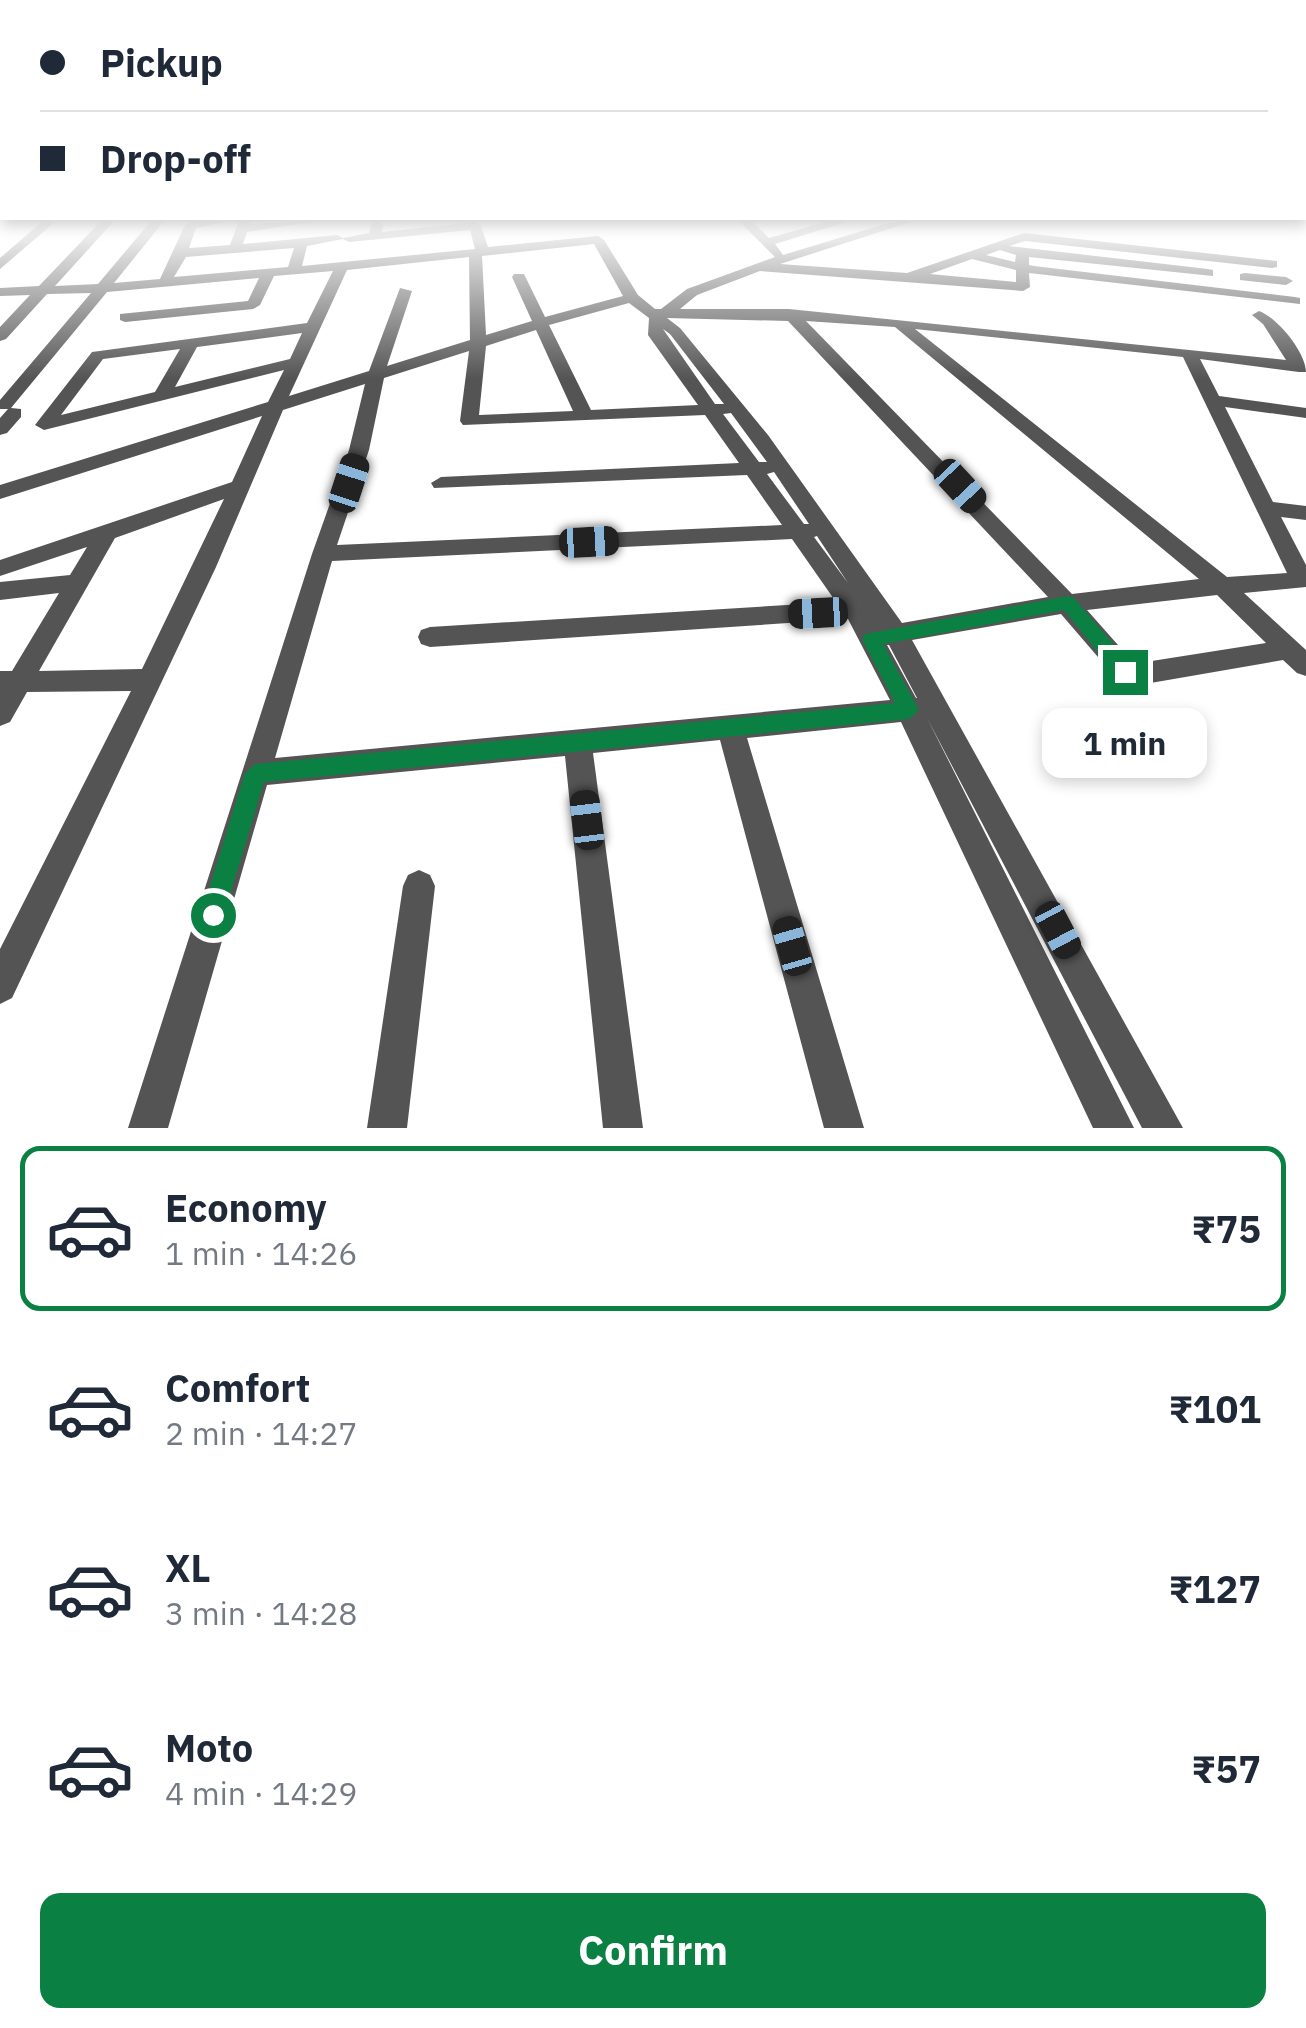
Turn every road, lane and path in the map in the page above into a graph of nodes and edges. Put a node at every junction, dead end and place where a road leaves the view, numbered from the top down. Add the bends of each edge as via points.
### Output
1 (58, 274) edge
2 (114, 274) edge
3 (169, 274) edge
4 (253, 274) edge
5 (268, 274) edge
6 (339, 274) edge
7 (480, 274) edge
8 (618, 274) edge
9 (741, 274) edge
10 (858, 274) edge
11 (916, 274) edge
12 (1022, 274) edge
13 (1113, 274) edge
14 (1193, 274) edge
15 (1280, 274) edge
16 (520, 277) dead end
17 (908, 277) junction
18 (1286, 281) junction
19 (164, 283) junction
20 (102, 288) junction
21 (44, 289) junction
22 (405, 291) dead end
23 (0, 292) edge
24 (632, 298) junction
25 (253, 305) junction
26 (788, 313) junction
27 (656, 315) junction
28 (1259, 315) dead end
29 (125, 317) dead end
30 (539, 324) junction
31 (901, 325) dead end
32 (314, 328) junction
33 (0, 336) edge
34 (234, 337) junction
35 (191, 342) junction
36 (479, 342) junction
37 (1188, 353) junction
38 (296, 362) junction
39 (1302, 367) edge
40 (376, 374) junction
41 (162, 395) junction
42 (1212, 400) junction
43 (274, 409) junction
44 (725, 410) junction
45 (1306, 414) edge
46 (585, 417) junction
47 (0, 429) edge
48 (768, 467) junction
49 (441, 483) dead end
50 (238, 486) junction
51 (0, 492) edge
52 (1268, 508) junction
53 (1306, 513) edge
54 (810, 531) junction
55 (107, 533) junction
56 (323, 554) junction
57 (0, 568) edge
58 (1304, 581) edge
59 (77, 583) junction
60 (1220, 584) junction
61 (0, 591) edge
62 (1068, 603) junction
63 (867, 609) junction
64 (884, 636) junction
65 (430, 637) dead end
66 (1297, 658) edge
67 (149, 680) junction
68 (10, 682) edge
69 (923, 709) junction
70 (0, 714) edge
71 (730, 728) junction
72 (578, 743) junction
73 (256, 773) junction
74 (419, 886) dead end
75 (0, 986) edge
76 (148, 1128) edge
77 (387, 1128) edge
78 (623, 1128) edge
79 (844, 1128) edge
80 (1114, 1128) edge
81 (1163, 1128) edge

1 - 21 street
2 - 20 street
3 - 19 street
4 - 19 street
5 - 25 street
6 - 32 street
7 - 36 street
8 - 24 street
9 - 27 street
10 - 17 street
11 - 17 street
12 - 17 street via 1023,288
13 - 18 street via 1295,301
14 - 18 street
15 - 18 street
16 - 30 street
19 - 20 street
20 - 21 street
20 - 47 street
21 - 23 street
21 - 33 street
22 - 40 street
24 - 27 street
24 - 30 street
25 - 29 street
25 - 34 street
26 - 27 street
26 - 37 street
26 - 62 street
27 - 44 street via 656,335
28 - 39 street
30 - 36 street
30 - 46 street
31 - 60 street
32 - 34 street
32 - 38 street
34 - 35 street
35 - 41 street
35 - 41 street via 98,355 42,423
36 - 40 street
36 - 46 street via 469,421
37 - 39 street
37 - 42 street
38 - 41 street
38 - 43 street
40 - 43 street
40 - 56 street via 360,450
42 - 45 street
42 - 52 street
43 - 50 street
43 - 51 street
44 - 46 street
44 - 48 street
48 - 49 street
48 - 54 street
50 - 55 street
50 - 67 street
52 - 53 street
52 - 58 street
54 - 56 street
54 - 63 street
55 - 57 street
55 - 59 street
56 - 73 street
58 - 60 street
59 - 61 street
59 - 68 street
60 - 62 street
60 - 66 street
62 - 64 street
62 - 66 street via 1125,672
63 - 64 street
63 - 65 street
64 - 69 street
67 - 68 street
67 - 75 street
68 - 70 street
69 - 71 street
69 - 80 street
69 - 81 street
71 - 72 street
71 - 79 street
72 - 73 street
72 - 78 street
73 - 76 street
74 - 77 street

